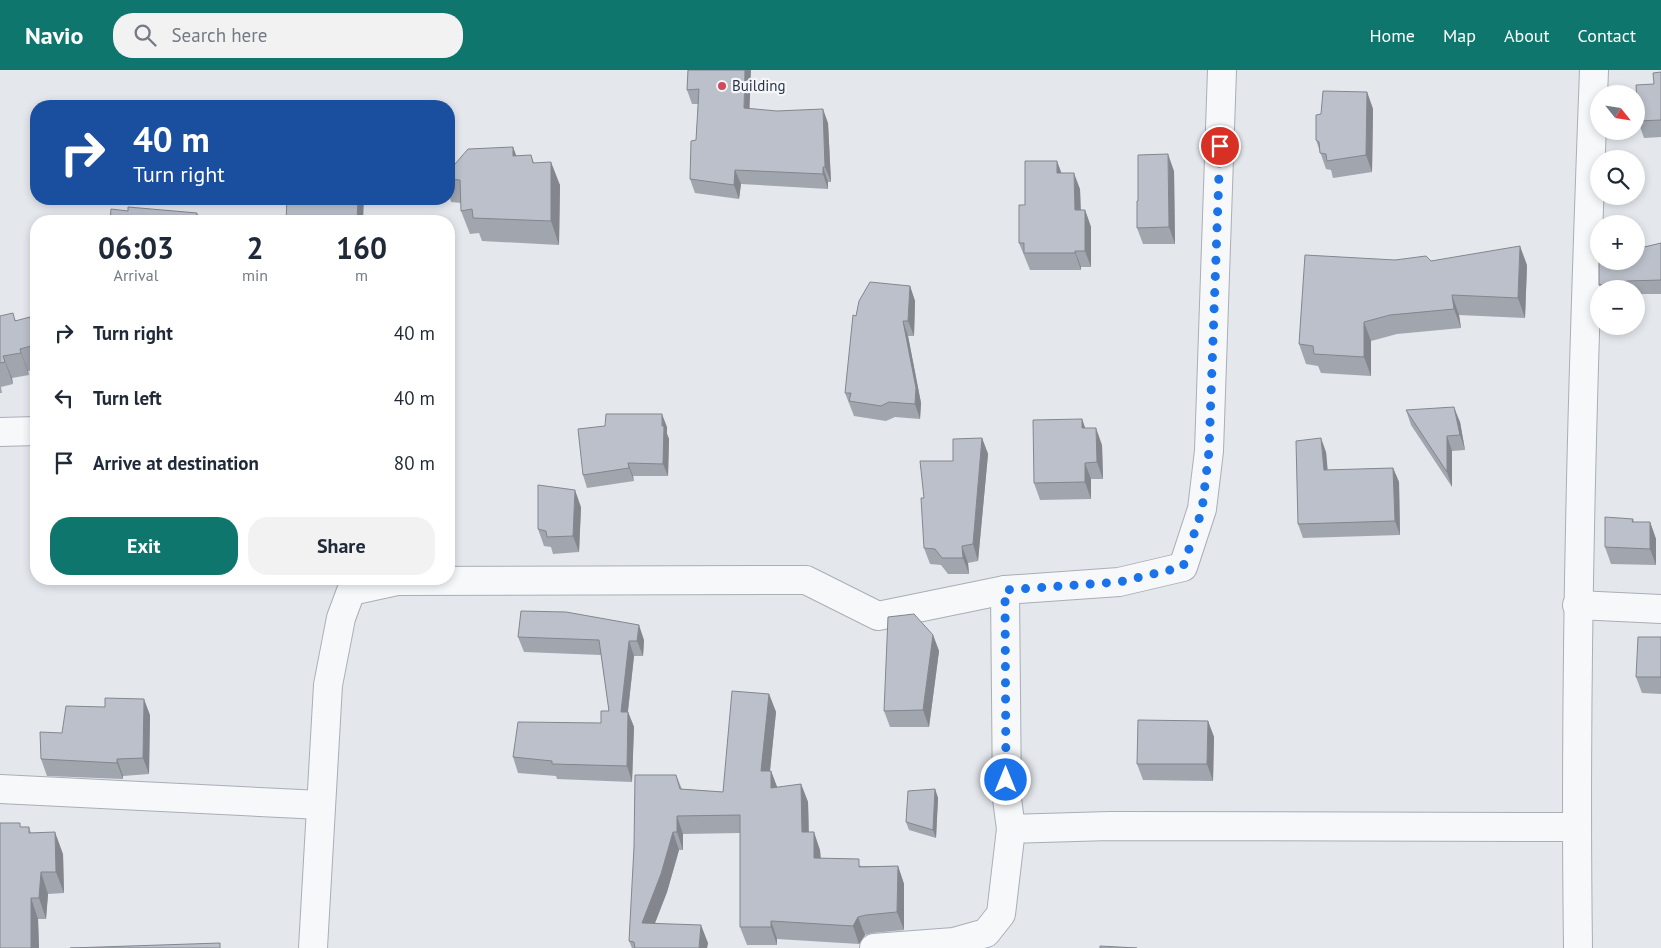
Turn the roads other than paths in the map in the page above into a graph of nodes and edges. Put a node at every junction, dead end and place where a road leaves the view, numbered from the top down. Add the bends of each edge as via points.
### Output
1 (1222, 70) edge
2 (1594, 70) edge
3 (30, 431) edge
4 (0, 432) edge
5 (455, 581) edge
6 (379, 585) edge
7 (1005, 590) junction
8 (1578, 605) junction
9 (1661, 609) edge
10 (0, 789) edge
11 (322, 805) junction
12 (1576, 827) junction
13 (1011, 829) junction
14 (313, 948) edge
15 (874, 948) edge
16 (1578, 948) edge

1 - 7 street via 1209,451 1202,510 1183,567 1119,582
2 - 8 street
3 - 4 street
5 - 7 street via 806,580 878,616
6 - 11 street via 351,591 341,618 328,685
7 - 13 street via 1007,799
8 - 9 street
8 - 12 street
10 - 11 street
11 - 14 street
12 - 13 street via 1110,826
12 - 16 street
13 - 15 street via 1001,914 986,934 954,942

